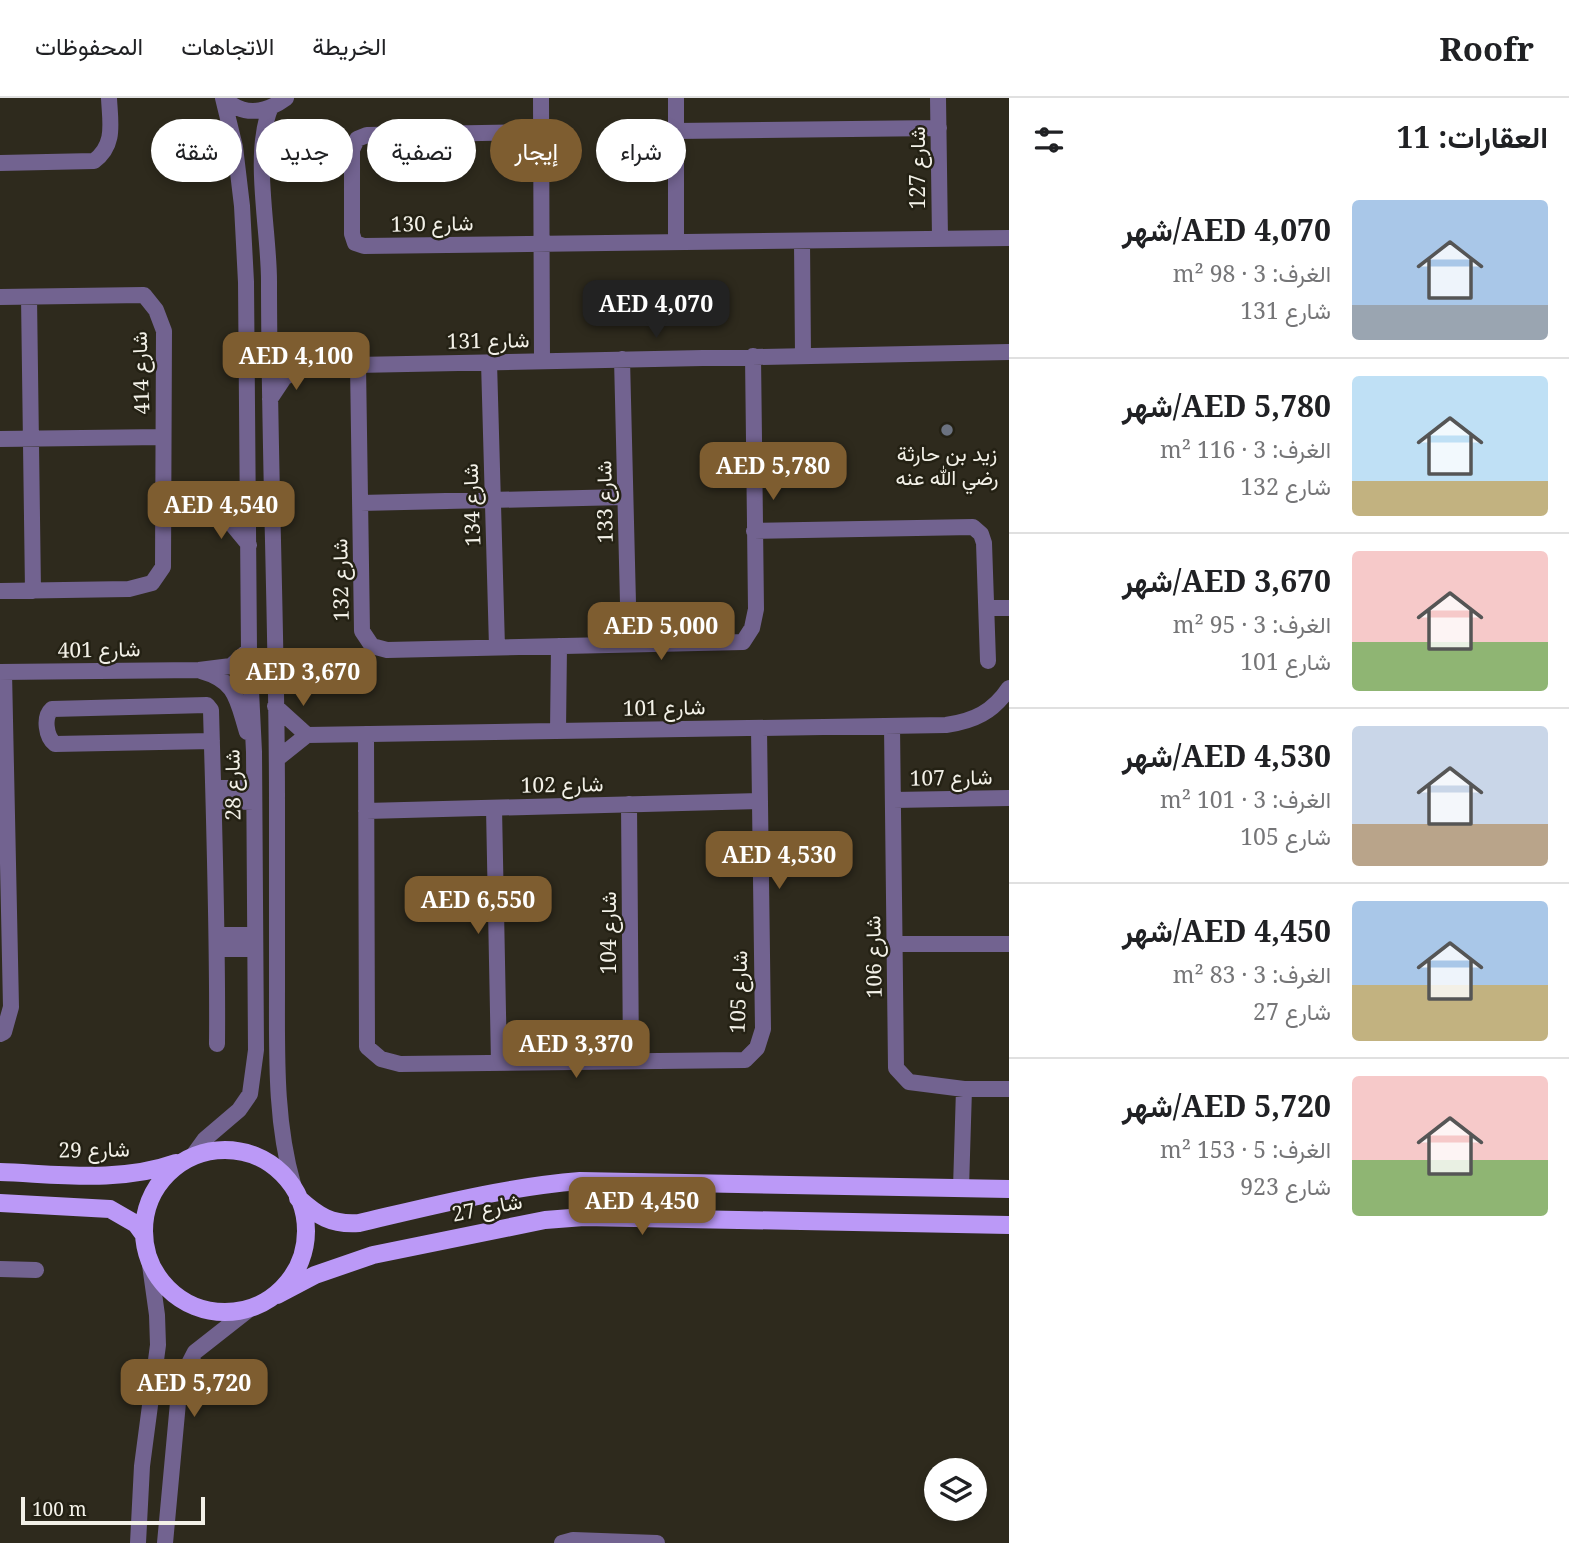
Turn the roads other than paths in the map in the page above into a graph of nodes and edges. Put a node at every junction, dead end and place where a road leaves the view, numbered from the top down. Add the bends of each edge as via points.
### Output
1 (109, 98) edge
2 (223, 98) edge
3 (286, 98) edge
4 (541, 98) edge
5 (676, 98) edge
6 (938, 98) edge
7 (270, 109) junction
8 (541, 119) edge
9 (676, 119) edge
10 (939, 128) junction
11 (686, 131) edge
12 (490, 133) edge
13 (0, 163) edge
14 (541, 182) edge
15 (676, 182) edge
16 (940, 238) junction
17 (1009, 238) edge
18 (676, 242) junction
19 (802, 242) junction
20 (541, 244) junction
21 (0, 297) edge
22 (29, 297) junction
23 (269, 339) junction
24 (1009, 352) edge
25 (803, 355) junction
26 (753, 356) junction
27 (622, 359) junction
28 (542, 361) junction
29 (489, 362) junction
30 (358, 365) junction
31 (304, 366) junction
32 (270, 399) junction
33 (163, 437) junction
34 (0, 439) edge
35 (31, 439) junction
36 (248, 489) junction
37 (625, 497) junction
38 (493, 500) junction
39 (360, 503) junction
40 (163, 513) junction
41 (215, 513) junction
42 (754, 531) junction
43 (249, 545) junction
44 (0, 591) edge
45 (33, 591) junction
46 (988, 608) junction
47 (1009, 608) edge
48 (629, 644) junction
49 (559, 646) junction
50 (497, 647) junction
51 (249, 650) junction
52 (988, 661) dead end
53 (199, 670) junction
54 (2, 672) edge
55 (1009, 688) edge
56 (275, 706) junction
57 (892, 726) junction
58 (759, 728) junction
59 (558, 731) junction
60 (366, 734) junction
61 (307, 735) junction
62 (212, 741) junction
63 (3, 748) edge
64 (254, 752) junction
65 (277, 759) junction
66 (214, 794) junction
67 (254, 795) junction
68 (1009, 798) edge
69 (893, 800) junction
70 (760, 801) junction
71 (629, 804) junction
72 (494, 808) junction
73 (366, 811) junction
74 (4, 893) edge
75 (217, 942) junction
76 (255, 942) junction
77 (895, 944) junction
78 (1009, 944) edge
79 (0, 1034) edge
80 (217, 1044) dead end
81 (631, 1061) junction
82 (499, 1063) junction
83 (1009, 1088) edge
84 (964, 1089) junction
85 (189, 1158) junction
86 (0, 1172) edge
87 (961, 1188) junction
88 (1009, 1189) edge
89 (296, 1191) junction
90 (1, 1204) edge
91 (976, 1224) junction
92 (1009, 1224) edge
93 (1009, 1234) edge
94 (144, 1235) junction
95 (150, 1265) junction
96 (0, 1269) edge
97 (36, 1270) dead end
98 (277, 1295) junction
99 (251, 1308) junction
100 (138, 1543) edge
101 (165, 1543) edge
102 (562, 1543) edge
103 (657, 1543) edge

1 - 13 street via 110,138 104,153 94,161
2 - 7 street via 250,112
2 - 36 street, شارع 28 via 242,206
3 - 7 street
4 - 8 street
5 - 9 street
6 - 10 street, شارع 127
7 - 23 street, شارع 28 via 261,149
10 - 11 street
10 - 16 street, شارع 127
12 - 20 street, شارع 130 via 361,137 352,150 355,243
14 - 20 street
15 - 18 street
16 - 17 street, شارع 130
16 - 19 street, شارع 130
18 - 19 street, شارع 130
18 - 20 street, شارع 130
19 - 25 street
20 - 28 street
21 - 22 street, شارع 414
22 - 33 street, شارع 414 via 144,296 164,331
22 - 35 street
23 - 31 street via 285,357
23 - 32 street, شارع 28
24 - 25 street, شارع 131
25 - 26 street, شارع 131
26 - 27 street, شارع 131
26 - 42 street, شارع 132
27 - 28 street, شارع 131
27 - 37 street, شارع 133
28 - 29 street, شارع 131
29 - 30 street, شارع 131
29 - 38 street, شارع 134
30 - 31 street, شارع 131
30 - 39 street, شارع 132
31 - 32 street via 284,378
32 - 56 street, شارع 28
33 - 35 street
33 - 40 street, شارع 414
34 - 35 street
35 - 45 street
36 - 41 street via 237,502
36 - 43 street, شارع 28
37 - 38 street
37 - 48 street, شارع 133
38 - 39 street
38 - 50 street, شارع 134
39 - 50 street, شارع 132 via 362,631 372,646 387,650
40 - 41 street
40 - 45 street, شارع 414 via 163,567 152,583 129,589
41 - 43 street
42 - 46 street via 973,527 984,543
42 - 48 street, شارع 132 via 756,609 743,642
43 - 51 street, شارع 28
44 - 45 street, شارع 414
46 - 47 street
46 - 52 street
48 - 49 street, شارع 132
49 - 50 street, شارع 132
49 - 59 street
51 - 53 street, شارع 401 via 231,666
51 - 64 street, شارع 28
53 - 54 street, شارع 401
53 - 64 street, شارع 401 via 216,675 234,692
54 - 63 street
55 - 57 street, شارع 101 via 1002,699 974,719 947,725
56 - 61 street
56 - 65 street, شارع 28
57 - 58 street, شارع 101
57 - 69 street, شارع 106
58 - 59 street, شارع 101
58 - 70 street, شارع 105
59 - 60 street, شارع 101
60 - 61 street, شارع 101
60 - 73 street, شارع 105
61 - 65 street
62 - 62 street via 207,705 52,709 47,717 48,736 55,744
62 - 66 street
63 - 74 street
64 - 67 street, شارع 28
65 - 89 street, شارع 28 via 277,1051 285,1156
66 - 67 street
66 - 75 street
67 - 76 street, شارع 28
68 - 69 street, شارع 107
69 - 77 street, شارع 106
70 - 71 street, شارع 102
70 - 81 street, شارع 105 via 763,1029 757,1048 745,1060
71 - 72 street, شارع 102
71 - 81 street, شارع 104
72 - 73 street, شارع 102
72 - 82 street
73 - 82 street, شارع 105 via 367,1047 381,1059 400,1064
74 - 79 street via 11,1007
75 - 76 street
75 - 80 street
76 - 85 street, شارع 28 via 256,1050 250,1094
77 - 78 street
77 - 84 street, شارع 106 via 897,1068 909,1082
81 - 82 street, شارع 105
83 - 84 street, شارع 106
84 - 87 street
85 - 86 main road, شارع 29 via 124,1175
85 - 89 main road via 213,1150 243,1151 271,1164
85 - 94 main road via 162,1180 146,1205
87 - 88 main road, شارع 27
87 - 89 main road, شارع 27 via 580,1181 525,1187 342,1224 323,1218
89 - 98 main road via 304,1212 306,1243 296,1271
90 - 94 main road via 110,1209 136,1224
91 - 92 main road, شارع 27
91 - 93 street
91 - 98 main road, شارع 27 via 545,1220 353,1261
94 - 95 main road
95 - 99 main road via 167,1289 192,1307 220,1313
95 - 100 street via 158,1345 142,1466
96 - 97 street
98 - 99 main road
99 - 101 street via 195,1352 180,1381
102 - 103 street

